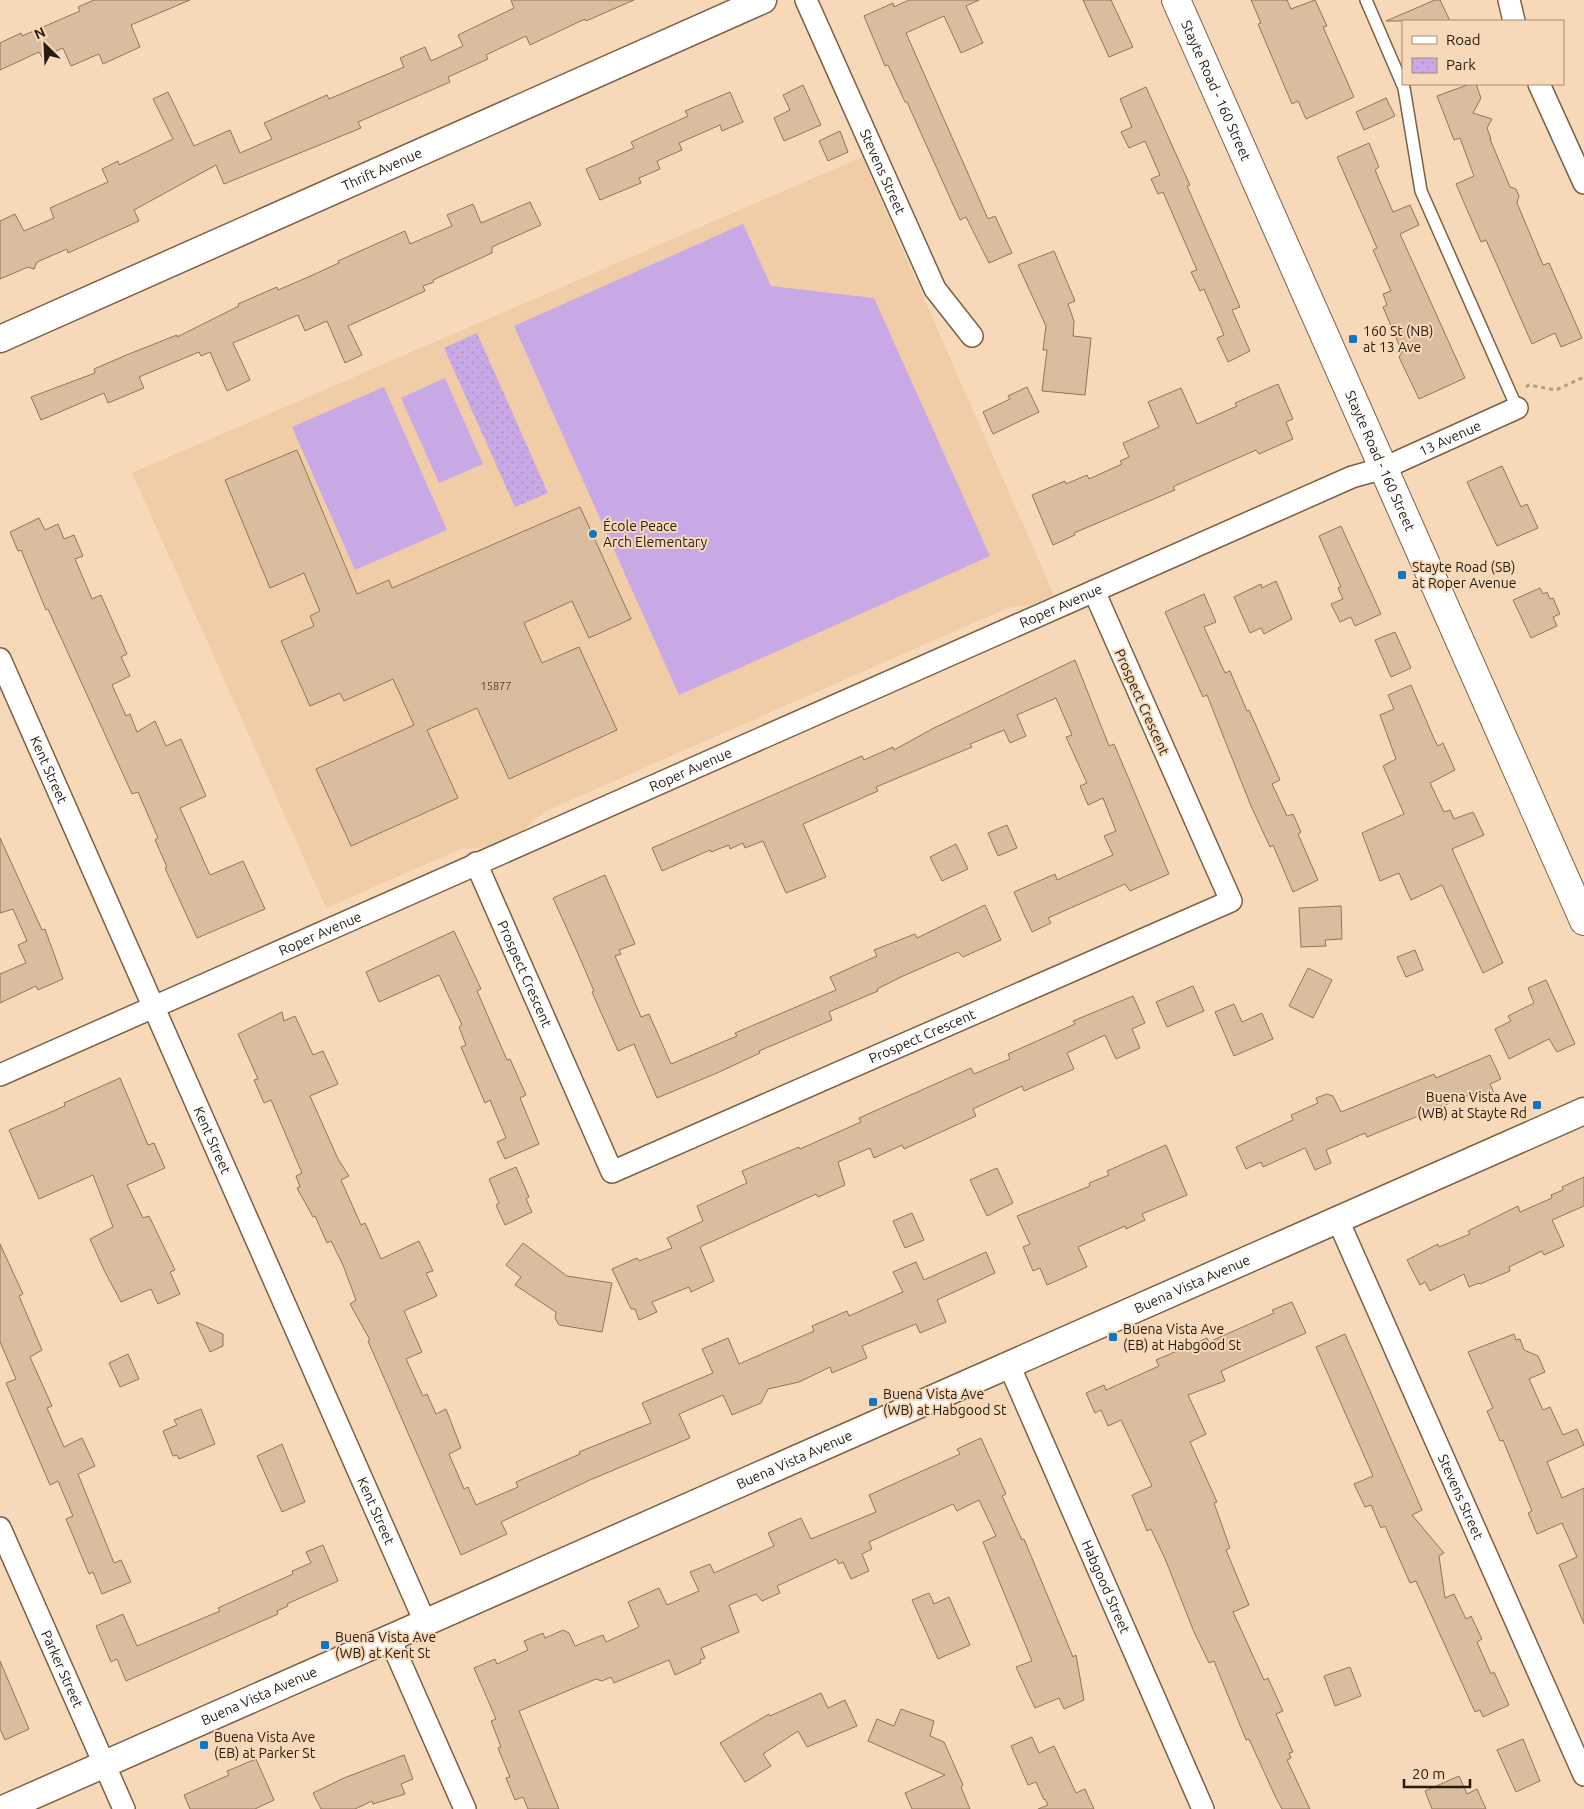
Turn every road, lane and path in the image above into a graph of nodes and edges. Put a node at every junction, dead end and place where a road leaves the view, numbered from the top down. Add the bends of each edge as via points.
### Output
1 (763, 0) edge
2 (806, 0) edge
3 (1176, 0) edge
4 (1366, 0) edge
5 (1509, 0) edge
6 (1514, 20) edge
7 (1402, 83) edge
8 (1403, 85) edge
9 (1539, 85) edge
10 (1583, 177) edge
11 (972, 336) dead end
12 (0, 339) edge
13 (1584, 377) edge
14 (1520, 398) junction
15 (1384, 468) junction
16 (1094, 591) junction
17 (0, 659) edge
18 (476, 863) junction
19 (1584, 921) edge
20 (154, 1007) junction
21 (0, 1075) edge
22 (1584, 1110) edge
23 (1338, 1218) junction
24 (1009, 1365) junction
25 (0, 1528) edge
26 (425, 1622) junction
27 (390, 1639) junction
28 (104, 1764) junction
29 (1584, 1775) edge
30 (3, 1809) edge
31 (124, 1809) edge
32 (465, 1809) edge
33 (1203, 1809) edge

1 - 12 street, Thrift Avenue
2 - 11 street, Stevens Street via 935,289
3 - 15 main road, Stayte Road - 160 Street
4 - 7 lane
5 - 6 street
8 - 14 lane via 1421,192
9 - 10 street
13 - 14 path via 1556,390 1529,385
14 - 15 street, 13 Avenue
15 - 16 street, Roper Avenue via 1352,477
15 - 19 main road, Stayte Road - 160 Street
16 - 18 street, Roper Avenue
16 - 18 street, Prospect Crescent via 1231,901 612,1172
17 - 20 street, Kent Street
18 - 20 street, Roper Avenue
20 - 21 street, Roper Avenue
20 - 26 street, Kent Street
22 - 23 street, Buena Vista Avenue
23 - 24 street, Buena Vista Avenue
23 - 29 street, Stevens Street
24 - 26 street, Buena Vista Avenue
24 - 33 street, Habgood Street
25 - 28 street, Parker Street
26 - 27 street, Buena Vista Avenue
27 - 28 street, Buena Vista Avenue
27 - 32 street
28 - 30 street, Buena Vista Avenue
28 - 31 street, Parker Street

